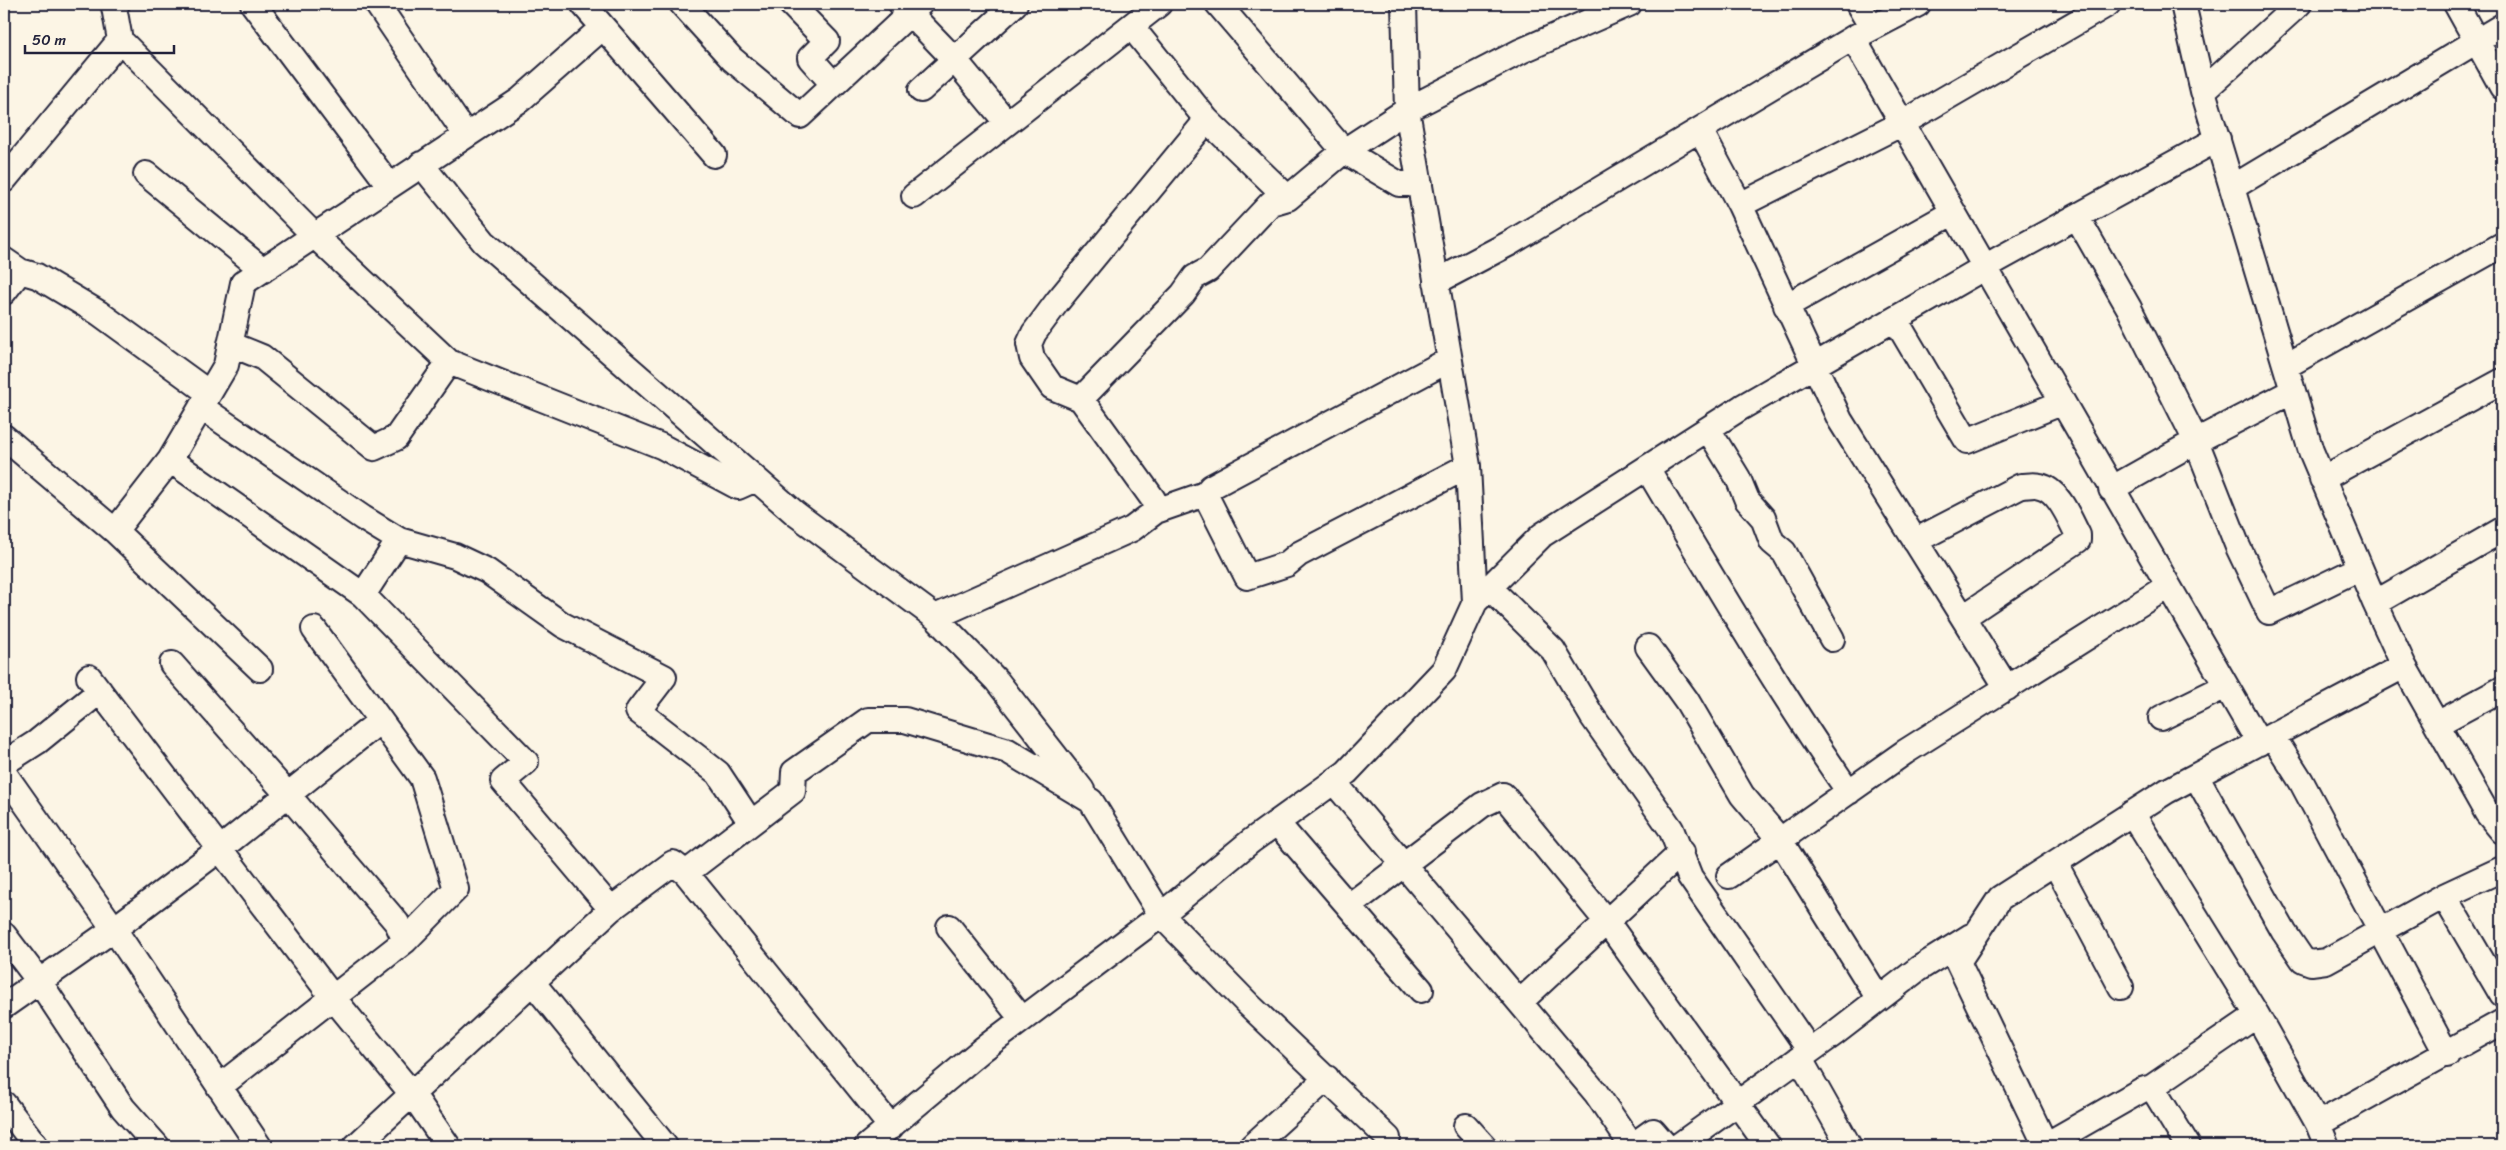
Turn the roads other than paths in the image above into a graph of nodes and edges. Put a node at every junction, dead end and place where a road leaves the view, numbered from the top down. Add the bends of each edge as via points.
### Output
1 (253, 4) edge
2 (377, 4) edge
3 (583, 4) edge
4 (682, 4) edge
5 (791, 4) edge
6 (1015, 4) edge
7 (1159, 4) edge
8 (1218, 4) edge
9 (1404, 4) edge
10 (1629, 4) edge
11 (1858, 4) edge
12 (1918, 4) edge
13 (2108, 4) edge
14 (2183, 4) edge
15 (2299, 4) edge
16 (2456, 4) edge
17 (111, 5) edge
18 (910, 7) edge
19 (1131, 26) junction
20 (2502, 26) edge
21 (603, 27) junction
22 (1862, 33) junction
23 (120, 40) junction
24 (2475, 41) junction
25 (954, 59) junction
26 (833, 84) junction
27 (2502, 87) edge
28 (920, 90) dead end
29 (2203, 91) junction
30 (1407, 110) junction
31 (1207, 120) junction
32 (1007, 124) junction
33 (1901, 124) junction
34 (1700, 130) junction
35 (466, 135) junction
36 (2218, 139) junction
37 (1344, 151) junction
38 (714, 155) dead end
39 (421, 164) junction
40 (146, 174) dead end
41 (4, 180) edge
42 (1420, 184) junction
43 (389, 185) junction
44 (2233, 187) junction
45 (914, 196) dead end
46 (1288, 198) junction
47 (1740, 205) junction
48 (1952, 213) junction
49 (2077, 217) junction
50 (314, 235) junction
51 (2502, 245) edge
52 (12, 266) edge
53 (1983, 268) junction
54 (263, 270) junction
55 (1436, 282) junction
56 (4, 292) edge
57 (1786, 306) junction
58 (1895, 319) junction
59 (230, 344) junction
60 (1449, 360) junction
61 (449, 362) junction
62 (1814, 366) junction
63 (2286, 366) junction
64 (2502, 381) edge
65 (2293, 391) junction
66 (1081, 399) junction
67 (205, 400) junction
68 (2061, 402) junction
69 (1708, 429) junction
70 (4, 437) edge
71 (2196, 441) junction
72 (170, 460) junction
73 (1468, 466) junction
74 (1647, 468) junction
75 (2322, 478) junction
76 (756, 479) junction
77 (2111, 489) junction
78 (1205, 494) junction
79 (1156, 512) junction
80 (2502, 530) edge
81 (115, 531) junction
82 (400, 540) junction
83 (1915, 541) junction
84 (2360, 568) junction
85 (2168, 586) junction
86 (1482, 595) junction
87 (363, 596) junction
88 (2375, 604) junction
89 (1965, 616) junction
90 (934, 617) junction
91 (314, 629) dead end
92 (1832, 639) dead end
93 (1648, 647) dead end
94 (172, 664) dead end
95 (2404, 666) junction
96 (260, 669) dead end
97 (2226, 686) junction
98 (2007, 688) junction
99 (2502, 689) edge
100 (2161, 718) dead end
101 (380, 721) junction
102 (2437, 724) junction
103 (2268, 738) junction
104 (4, 763) edge
105 (4, 773) edge
106 (2196, 776) junction
107 (1334, 782) junction
108 (1849, 792) junction
109 (288, 795) junction
110 (1090, 801) junction
111 (2132, 813) junction
112 (1277, 822) junction
113 (751, 823) junction
114 (2502, 831) edge
115 (1780, 840) junction
116 (220, 849) junction
117 (1682, 852) junction
118 (2055, 863) junction
119 (1404, 866) junction
120 (2502, 869) edge
121 (686, 874) junction
122 (1728, 876) dead end
123 (2444, 896) junction
124 (1350, 906) junction
125 (611, 909) junction
126 (1161, 915) junction
127 (1607, 922) junction
128 (949, 927) dead end
129 (114, 929) junction
130 (2379, 932) junction
131 (1977, 933) junction
132 (4, 935) edge
133 (405, 941) junction
134 (39, 981) junction
135 (533, 983) junction
136 (2121, 987) dead end
137 (1421, 990) dead end
138 (2502, 995) edge
139 (334, 999) junction
140 (1879, 999) junction
141 (1520, 1002) junction
142 (4, 1006) edge
143 (2257, 1015) junction
144 (1022, 1019) junction
145 (2502, 1022) edge
146 (1805, 1055) junction
147 (2446, 1055) junction
148 (1327, 1078) junction
149 (220, 1087) junction
150 (2152, 1087) junction
151 (413, 1096) junction
152 (1738, 1103) junction
153 (4, 1104) edge
154 (2318, 1124) junction
155 (1466, 1126) dead end
156 (891, 1127) junction
157 (1388, 1138) dead end
158 (1679, 1145) edge
159 (36, 1146) edge
160 (157, 1146) edge
161 (259, 1146) edge
162 (356, 1146) edge
163 (448, 1146) edge
164 (665, 1146) edge
165 (867, 1146) edge
166 (1252, 1146) edge
167 (1484, 1146) edge
168 (1632, 1146) edge
169 (1768, 1146) edge
170 (1849, 1146) edge
171 (2046, 1146) edge
172 (2188, 1146) edge
173 (2327, 1146) edge

1 - 43 street
2 - 35 street
3 - 21 street
4 - 26 street via 732,59 800,116
5 - 26 street via 827,41 810,58
6 - 25 street
7 - 19 street
8 - 37 street
9 - 30 street
10 - 30 street via 1521,50
11 - 22 street
12 - 22 street
13 - 33 street
14 - 29 street
15 - 29 street
16 - 24 street
17 - 23 street
18 - 25 street
18 - 26 street
19 - 31 street
19 - 32 street
20 - 24 street
21 - 35 street via 520,100
21 - 38 street
22 - 33 street
22 - 34 street
23 - 41 street
23 - 50 street
24 - 27 street
24 - 44 street
25 - 28 street
25 - 32 street
29 - 36 street
30 - 37 street
30 - 42 street
31 - 46 street
31 - 66 street via 1034,333 1030,344 1032,358 1041,373 1052,387
32 - 45 street
33 - 47 street
33 - 48 street
34 - 47 street
34 - 55 street via 1510,243
35 - 39 street
36 - 44 street
36 - 49 street
37 - 42 street via 1399,184
37 - 46 street
39 - 43 street
39 - 76 street via 484,242
40 - 54 street
42 - 55 street
43 - 50 street
44 - 63 street
46 - 66 street via 1270,203 1208,270 1195,277 1184,294
47 - 57 street
48 - 53 street
48 - 57 street
49 - 53 street
49 - 71 street via 2129,308
50 - 54 street
50 - 61 street
51 - 63 street
52 - 56 street
52 - 67 street via 37,276 99,313
53 - 58 street
53 - 68 street
54 - 59 street via 243,283
55 - 60 street
57 - 62 street
58 - 62 street
58 - 68 street via 1967,441
59 - 61 street via 262,357 374,448 396,438
59 - 67 street via 226,366
60 - 73 street
60 - 78 street via 1211,487
61 - 76 street via 660,446 738,487
62 - 69 street
62 - 83 street via 1840,420
63 - 65 street
64 - 75 street
65 - 71 street
65 - 75 street
66 - 79 street via 1153,498
67 - 72 street
67 - 82 street via 363,518
68 - 77 street
69 - 74 street
69 - 92 street via 1738,478 1747,500 1763,518 1772,542 1784,552
70 - 81 street
71 - 77 street
71 - 84 street via 2238,547 2269,612
72 - 81 street
72 - 87 street
73 - 78 street via 1299,554 1287,564 1246,577
73 - 86 street
74 - 86 street via 1542,535
74 - 108 street via 1747,631 1761,660
75 - 84 street
76 - 90 street via 796,514
77 - 85 street
78 - 79 street
79 - 90 street via 1132,529
80 - 88 street
81 - 96 street
82 - 87 street
82 - 113 street via 456,556 487,571 563,625 664,677 638,711 718,773
83 - 89 street
83 - 89 street via 2021,486 2040,485 2060,502 2078,540
84 - 88 street
85 - 97 street
85 - 98 street
86 - 107 street via 1444,670
86 - 117 street via 1553,650 1592,716 1671,829
87 - 125 street via 526,762 503,781
88 - 95 street
89 - 98 street
90 - 110 street via 997,681
91 - 101 street
93 - 115 street via 1686,701 1742,796
94 - 109 street
95 - 102 street
95 - 103 street
97 - 100 street
97 - 103 street
98 - 108 street via 1905,752
99 - 102 street
101 - 109 street
101 - 133 street via 422,778 456,889
102 - 114 street via 2487,813
103 - 106 street
103 - 130 street via 2277,742 2301,781
104 - 116 street via 37,742 95,684
105 - 129 street
106 - 111 street
106 - 130 street via 2303,960 2311,963 2326,961
107 - 112 street
107 - 119 street
108 - 115 street
109 - 116 street
109 - 133 street via 397,923
110 - 113 street via 1008,751 905,720 868,720 794,772 793,791
110 - 126 street
111 - 118 street
111 - 143 street
112 - 124 street
112 - 126 street
113 - 121 street
115 - 122 street
115 - 140 street
116 - 129 street
116 - 139 street
117 - 127 street
117 - 146 street via 1690,877
118 - 131 street via 2000,898
118 - 136 street
119 - 124 street
119 - 127 street via 1482,805 1503,795
119 - 141 street
120 - 123 street
121 - 125 street via 673,863
121 - 156 street
123 - 130 street
123 - 138 street
124 - 137 street
125 - 135 street
126 - 144 street
126 - 148 street via 1248,1004
127 - 141 street
127 - 152 street
128 - 144 street
129 - 134 street
129 - 149 street
130 - 147 street
131 - 140 street via 1918,969
131 - 171 street via 1958,962
132 - 134 street
133 - 139 street
134 - 142 street
134 - 160 street via 123,1108
135 - 151 street
135 - 164 street
139 - 149 street
139 - 151 street
140 - 146 street
141 - 168 street via 1596,1093
143 - 150 street
143 - 154 street
144 - 156 street
145 - 147 street
146 - 152 street
146 - 170 street
147 - 154 street
148 - 157 street
148 - 166 street
149 - 161 street
150 - 171 street
150 - 172 street
151 - 162 street
151 - 163 street
152 - 158 street
152 - 169 street
153 - 159 street
154 - 173 street
155 - 167 street
156 - 165 street
158 - 168 street via 1654,1131

